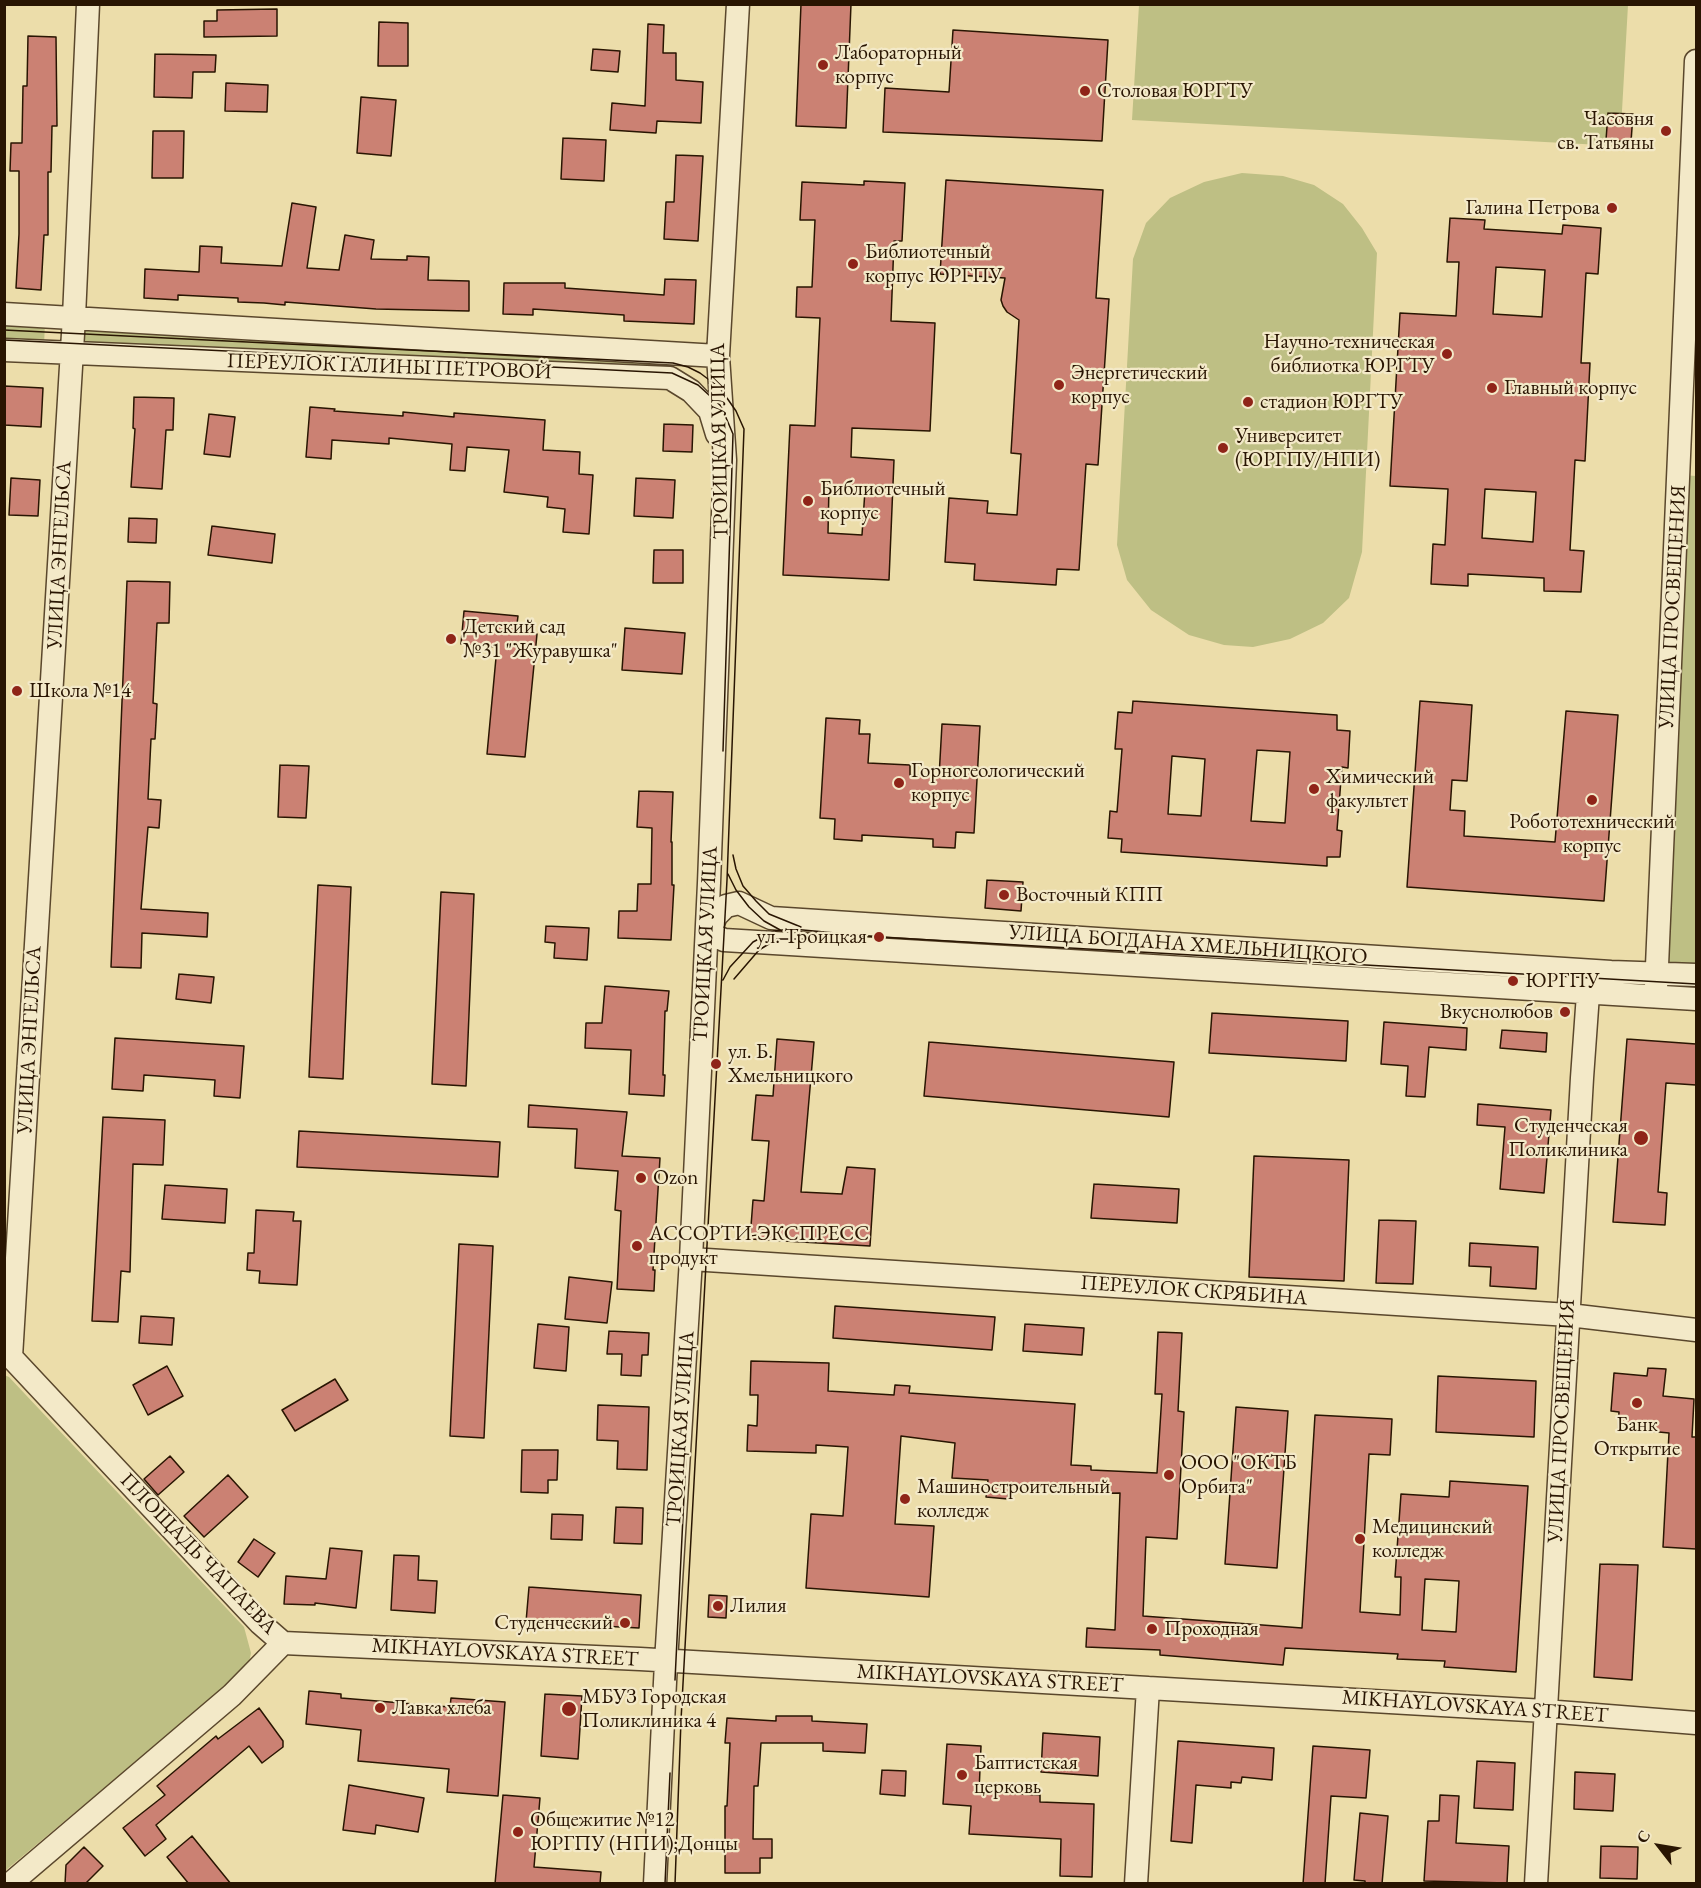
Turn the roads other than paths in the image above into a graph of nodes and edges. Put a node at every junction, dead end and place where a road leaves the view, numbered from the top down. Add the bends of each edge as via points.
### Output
1 (88, 4) edge
2 (738, 4) edge
3 (1696, 61) edge
4 (4, 314) edge
5 (74, 317) junction
6 (4, 350) edge
7 (72, 353) junction
8 (718, 356) junction
9 (1688, 436) edge
10 (724, 460) junction
11 (713, 937) junction
12 (1600, 971) junction
13 (1657, 974) junction
14 (1696, 975) edge
15 (1588, 994) junction
16 (1681, 995) edge
17 (692, 1259) junction
18 (1569, 1315) junction
19 (1696, 1330) edge
20 (8, 1357) edge
21 (283, 1643) junction
22 (666, 1662) junction
23 (1148, 1688) junction
24 (1545, 1711) junction
25 (1696, 1723) edge
26 (10, 1884) edge
27 (655, 1884) edge
28 (1136, 1884) edge
29 (1536, 1884) edge

1 - 5 street, УЛИЦА ЭНГЕЛЬСА
2 - 8 street, ТРОИЦКАЯ УЛИЦА
3 - 9 street, УЛИЦА ПРОСВЕЩЕНИЯ
4 - 5 street, ПЕРЕУЛОК ГАЛИНЫ ПЕТРОВОЙ
5 - 7 street, УЛИЦА ЭНГЕЛЬСА
5 - 8 street, ПЕРЕУЛОК ГАЛИНЫ ПЕТРОВОЙ
6 - 7 street, ПЕРЕУЛОК ГАЛИНЫ ПЕТРОВОЙ
7 - 10 street, ПЕРЕУЛОК ГАЛИНЫ ПЕТРОВОЙ via 670,378 691,390 710,411
7 - 20 street, УЛИЦА ЭНГЕЛЬСА
8 - 10 street, ТРОИЦКАЯ УЛИЦА
9 - 13 street, УЛИЦА ПРОСВЕЩЕНИЯ
10 - 11 street, ТРОИЦКАЯ УЛИЦА via 708,901
11 - 12 street, УЛИЦА БОГДАНА ХМЕЛЬНИЦКОГО via 716,916 726,906 739,903 771,918
11 - 15 street, УЛИЦА БОГДАНА ХМЕЛЬНИЦКОГО
11 - 17 street, ТРОИЦКАЯ УЛИЦА
12 - 13 street, УЛИЦА БОГДАНА ХМЕЛЬНИЦКОГО
12 - 15 street
13 - 14 street, УЛИЦА БОГДАНА ХМЕЛЬНИЦКОГО
13 - 16 street, УЛИЦА ПРОСВЕЩЕНИЯ
15 - 16 street, УЛИЦА БОГДАНА ХМЕЛЬНИЦКОГО
15 - 18 street, УЛИЦА ПРОСВЕЩЕНИЯ
17 - 18 street, ПЕРЕУЛОК СКРЯБИНА
17 - 22 street, ТРОИЦКАЯ УЛИЦА
18 - 19 street, ПЕРЕУЛОК СКРЯБИНА
18 - 24 street, УЛИЦА ПРОСВЕЩЕНИЯ
20 - 21 street, ПЛОЩАДЬ ЧАПАЕВА
21 - 22 street, MIKHAYLOVSKAYA STREET
21 - 26 street, ПЛОЩАДЬ ЧАПАЕВА via 232,1695
22 - 23 street, MIKHAYLOVSKAYA STREET
22 - 27 street, ТРОИЦКАЯ УЛИЦА
23 - 24 street, MIKHAYLOVSKAYA STREET
23 - 28 street
24 - 25 street, MIKHAYLOVSKAYA STREET
24 - 29 street, УЛИЦА ПРОСВЕЩЕНИЯ

